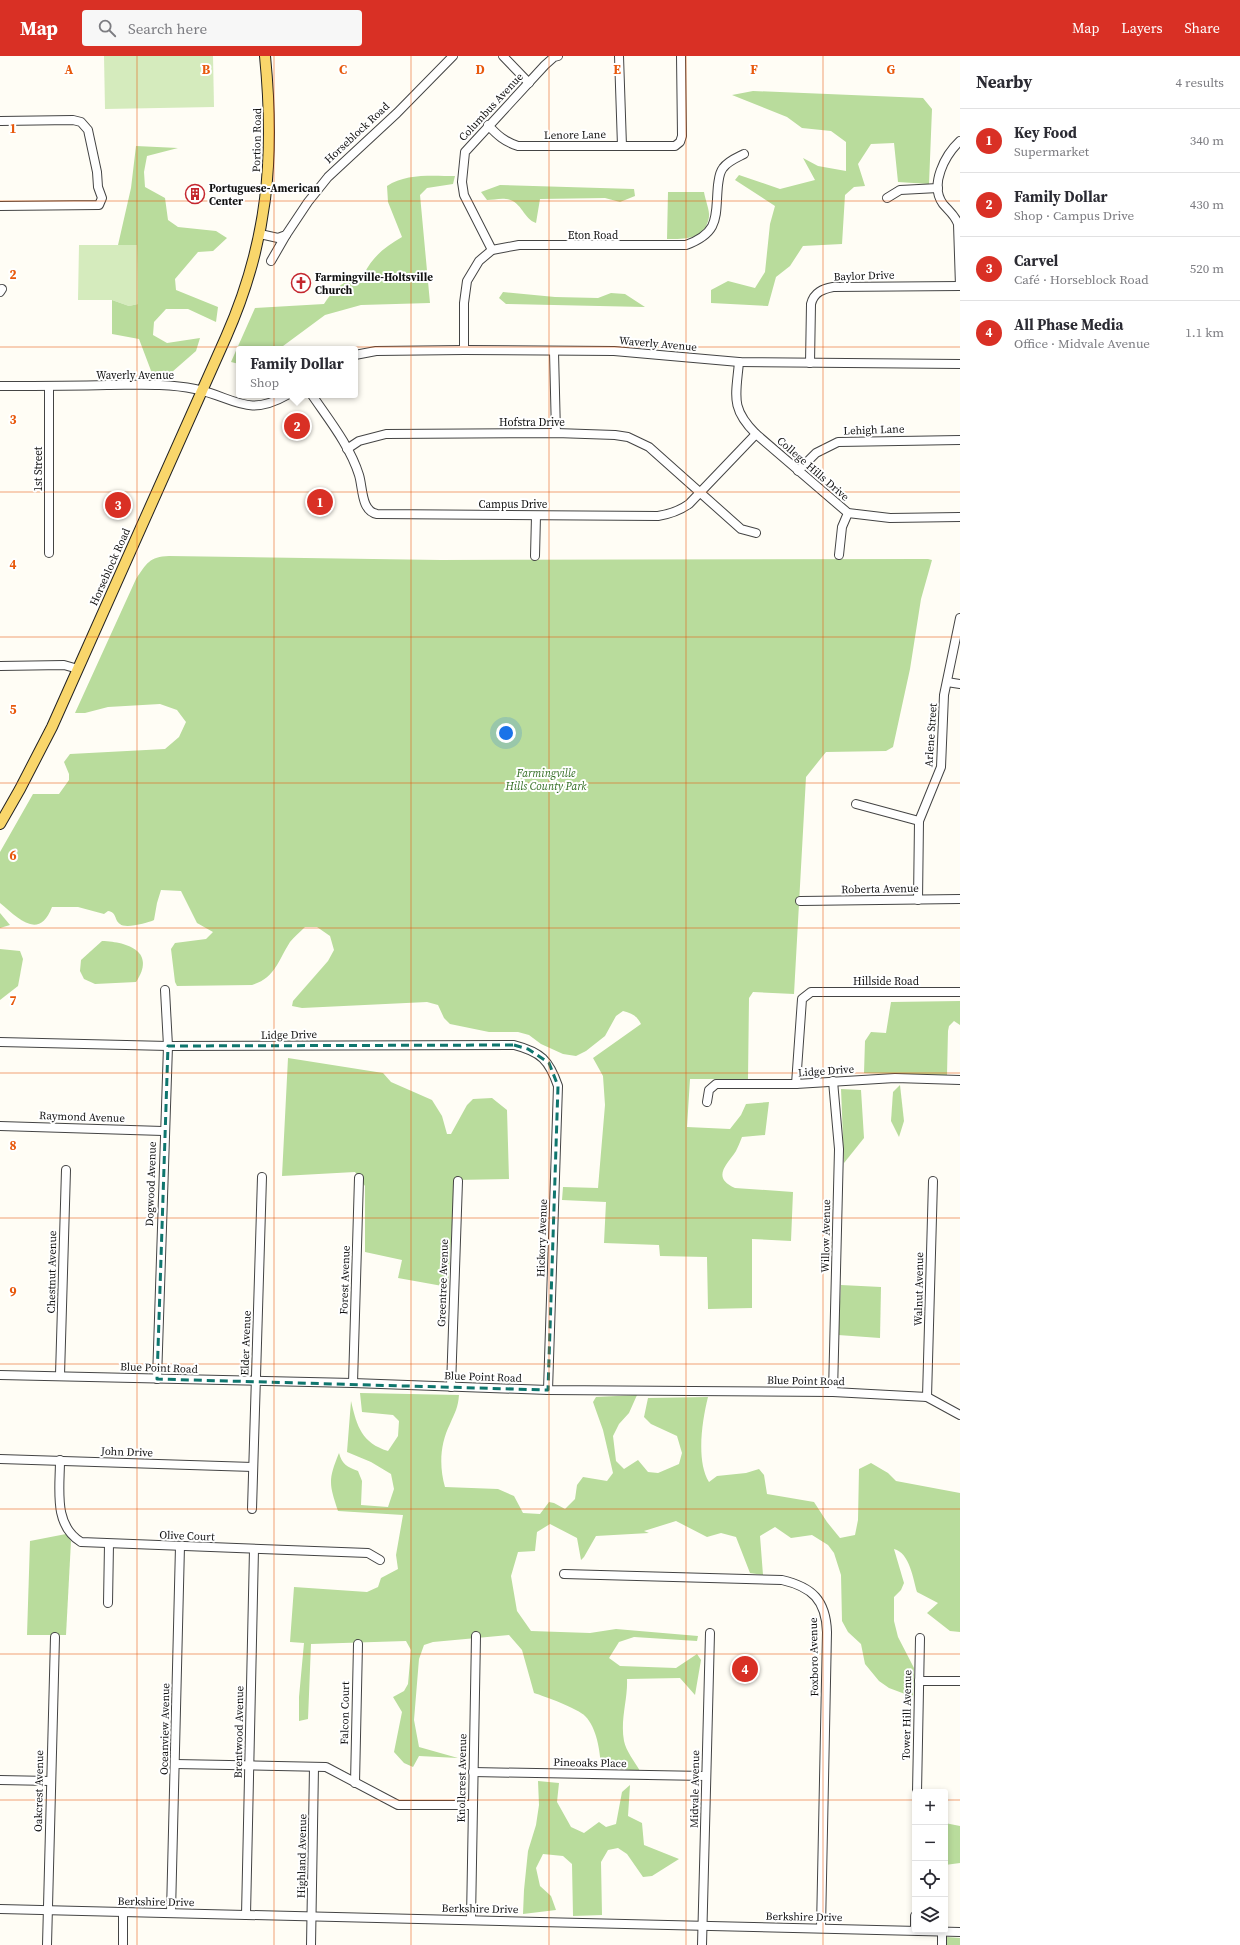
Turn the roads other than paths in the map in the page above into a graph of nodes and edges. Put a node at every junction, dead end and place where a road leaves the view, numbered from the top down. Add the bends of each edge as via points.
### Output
1 (265, 56) edge
2 (453, 56) edge
3 (502, 56) edge
4 (558, 56) edge
5 (619, 56) edge
6 (680, 56) edge
7 (529, 83) junction
8 (0, 121) edge
9 (488, 125) junction
10 (960, 141) edge
11 (622, 146) junction
12 (744, 154) dead end
13 (938, 188) junction
14 (887, 198) dead end
15 (0, 206) edge
16 (260, 234) junction
17 (286, 234) junction
18 (492, 250) junction
19 (271, 261) dead end
20 (960, 286) edge
21 (244, 294) joint
22 (464, 350) junction
23 (554, 352) junction
24 (358, 354) edge
25 (739, 362) junction
26 (810, 363) junction
27 (960, 364) edge
28 (0, 386) edge
29 (49, 386) junction
30 (202, 391) junction
31 (281, 398) edge
32 (314, 398) edge
33 (556, 433) junction
34 (756, 434) junction
35 (960, 440) edge
36 (347, 449) junction
37 (798, 471) junction
38 (700, 493) junction
39 (848, 513) junction
40 (536, 516) junction
41 (960, 517) edge
42 (756, 533) dead end
43 (49, 553) dead end
44 (839, 555) dead end
45 (535, 556) dead end
46 (960, 618) edge
47 (0, 666) edge
48 (78, 669) junction
49 (947, 682) junction
50 (960, 684) edge
51 (856, 804) dead end
52 (920, 821) junction
53 (0, 824) edge
54 (960, 899) edge
55 (918, 900) junction
56 (800, 901) dead end
57 (165, 990) dead end
58 (960, 992) edge
59 (0, 1042) edge
60 (168, 1046) junction
61 (960, 1080) edge
62 (832, 1081) junction
63 (796, 1084) junction
64 (558, 1086) joint
65 (707, 1102) dead end
66 (0, 1126) edge
67 (164, 1131) junction
68 (66, 1170) dead end
69 (262, 1177) dead end
70 (359, 1178) dead end
71 (458, 1181) dead end
72 (933, 1181) dead end
73 (0, 1375) edge
74 (60, 1375) junction
75 (157, 1379) junction
76 (256, 1382) junction
77 (354, 1383) junction
78 (451, 1387) junction
79 (548, 1390) junction
80 (833, 1392) junction
81 (927, 1397) junction
82 (960, 1415) edge
83 (0, 1459) edge
84 (60, 1460) junction
85 (253, 1467) junction
86 (252, 1509) dead end
87 (110, 1544) junction
88 (180, 1546) junction
89 (254, 1549) junction
90 (380, 1560) dead end
91 (564, 1574) dead end
92 (108, 1603) dead end
93 (710, 1633) dead end
94 (476, 1636) dead end
95 (55, 1637) dead end
96 (920, 1638) dead end
97 (358, 1644) dead end
98 (918, 1681) junction
99 (960, 1681) edge
100 (175, 1764) junction
101 (249, 1765) junction
102 (314, 1767) junction
103 (473, 1772) junction
104 (706, 1776) junction
105 (0, 1780) edge
106 (50, 1781) junction
107 (355, 1783) junction
108 (917, 1789) edge
109 (472, 1805) junction
110 (0, 1909) edge
111 (48, 1910) junction
112 (172, 1912) junction
113 (123, 1913) junction
114 (246, 1915) junction
115 (312, 1916) junction
116 (470, 1919) junction
117 (703, 1926) junction
118 (821, 1928) junction
119 (912, 1930) edge
120 (948, 1932) edge
121 (960, 1932) edge
122 (942, 1933) edge
123 (47, 1945) edge
124 (123, 1945) edge
125 (311, 1945) edge
126 (702, 1945) edge
127 (942, 1945) edge

1 - 16 main road, Portion Road via 270,145
2 - 17 street, Horseblock Road via 397,113 328,177
3 - 7 street
4 - 7 street, Columbus Avenue via 545,65
5 - 11 street
6 - 11 street, Lenore Lane via 682,136 678,145
7 - 9 street, Columbus Avenue
8 - 15 street via 81,122 88,130 102,198 99,205
9 - 11 street, Lenore Lane via 506,142 518,146
9 - 18 street, Columbus Avenue via 465,152 462,182 464,195
10 - 13 street via 942,167
12 - 18 street, Eton Road via 729,162 720,171 718,210 709,231 702,238 686,245 519,245
13 - 14 street via 900,190
13 - 20 street via 942,203 954,215 958,224
16 - 17 street via 278,238
16 - 21 main road, Portion Road
17 - 19 street, Horseblock Road
18 - 22 street via 479,261 467,281 464,303
20 - 26 street, Baylor Drive via 834,286 820,290 811,304
21 - 30 main road, Horseblock Road
22 - 23 street, Waverly Avenue
22 - 24 street, Waverly Avenue
23 - 25 street, Waverly Avenue via 633,352
23 - 33 street
25 - 26 street, Waverly Avenue
25 - 34 street, College Hills Drive via 736,406
26 - 27 street, Waverly Avenue
28 - 29 street, Waverly Avenue
29 - 30 street, Waverly Avenue via 166,384
29 - 43 street, 1st Street
30 - 31 street, Waverly Avenue via 240,405 256,406
30 - 48 main road, Horseblock Road
32 - 36 street, Campus Drive
33 - 36 street, Hofstra Drive via 386,434 359,441
33 - 38 street, Hofstra Drive via 628,437 649,447
34 - 37 street, College Hills Drive
34 - 38 street, Campus Drive
35 - 37 street, Lehigh Lane via 838,442 816,453
36 - 40 street, Campus Drive via 358,473 366,508 370,513
37 - 39 street, College Hills Drive
38 - 40 street, Campus Drive via 680,511 665,515
38 - 42 street, Hofstra Drive via 742,529
39 - 41 street, College Hills Drive via 890,518
39 - 44 street via 842,527
40 - 45 street
46 - 49 street, Arlene Street
47 - 48 street via 64,665
48 - 53 main road, Horseblock Road via 32,766
49 - 50 street
49 - 52 street, Arlene Street via 944,695 941,767
51 - 52 street
52 - 55 street, Arlene Street
54 - 55 street, Roberta Avenue
55 - 56 street, Roberta Avenue
57 - 60 street, Dogwood Avenue
58 - 63 street, Hillside Road via 811,992 802,1000
59 - 60 street, Lidge Drive
60 - 64 street, Lidge Drive via 514,1045 528,1049 549,1063
60 - 67 street, Dogwood Avenue
61 - 62 street, Lidge Drive via 895,1078
62 - 63 street, Lidge Drive
62 - 80 street, Willow Avenue via 839,1149
63 - 65 street, Lidge Drive via 716,1084 709,1090
64 - 79 street, Hickory Avenue
66 - 67 street, Raymond Avenue
67 - 75 street, Dogwood Avenue
68 - 74 street, Chestnut Avenue
69 - 76 street, Elder Avenue
70 - 77 street, Forest Avenue
71 - 78 street, Greentree Avenue
72 - 81 street, Walnut Avenue
73 - 74 street, Blue Point Road
74 - 75 street, Blue Point Road
75 - 76 street, Blue Point Road
76 - 77 street, Blue Point Road
76 - 85 street, Elder Avenue
77 - 78 street, Blue Point Road
78 - 79 street, Blue Point Road
79 - 80 street, Blue Point Road
80 - 81 street, Blue Point Road
81 - 82 street, Blue Point Road
83 - 84 street, John Drive
84 - 85 street, John Drive
84 - 87 street, Olive Court via 60,1508 67,1531 81,1542
85 - 86 street, Elder Avenue
87 - 88 street, Olive Court
87 - 92 street
88 - 89 street, Olive Court
88 - 100 street, Oceanview Avenue
89 - 90 street, Olive Court via 368,1553
89 - 101 street, Brentwood Avenue
91 - 118 street, Foxboro Avenue via 782,1580 799,1584 815,1596 825,1612 827,1632
93 - 104 street, Midvale Avenue
94 - 103 street, Knollcrest Avenue
95 - 106 street, Oakcrest Avenue
96 - 98 street, Tower Hill Avenue
97 - 107 street, Falcon Court
98 - 99 street
98 - 108 street, Tower Hill Avenue
100 - 101 street
100 - 112 street, Oceanview Avenue
101 - 102 street
101 - 114 street, Brentwood Avenue
102 - 107 street via 326,1767
102 - 115 street, Highland Avenue
103 - 104 street, Pineoaks Place
103 - 109 street, Knollcrest Avenue
104 - 117 street, Midvale Avenue
105 - 106 street
106 - 111 street, Oakcrest Avenue
107 - 109 street via 398,1805
109 - 116 street, Knollcrest Avenue
110 - 111 street, Berkshire Drive
111 - 113 street, Berkshire Drive
111 - 123 street, Oakcrest Avenue
112 - 113 street, Berkshire Drive
112 - 114 street, Berkshire Drive
113 - 124 street
114 - 115 street, Berkshire Drive
115 - 116 street, Berkshire Drive
115 - 125 street, Highland Avenue
116 - 117 street, Berkshire Drive
117 - 118 street, Berkshire Drive
117 - 126 street, Midvale Avenue
118 - 119 street, Berkshire Drive
120 - 121 street, Berkshire Drive
122 - 127 street

